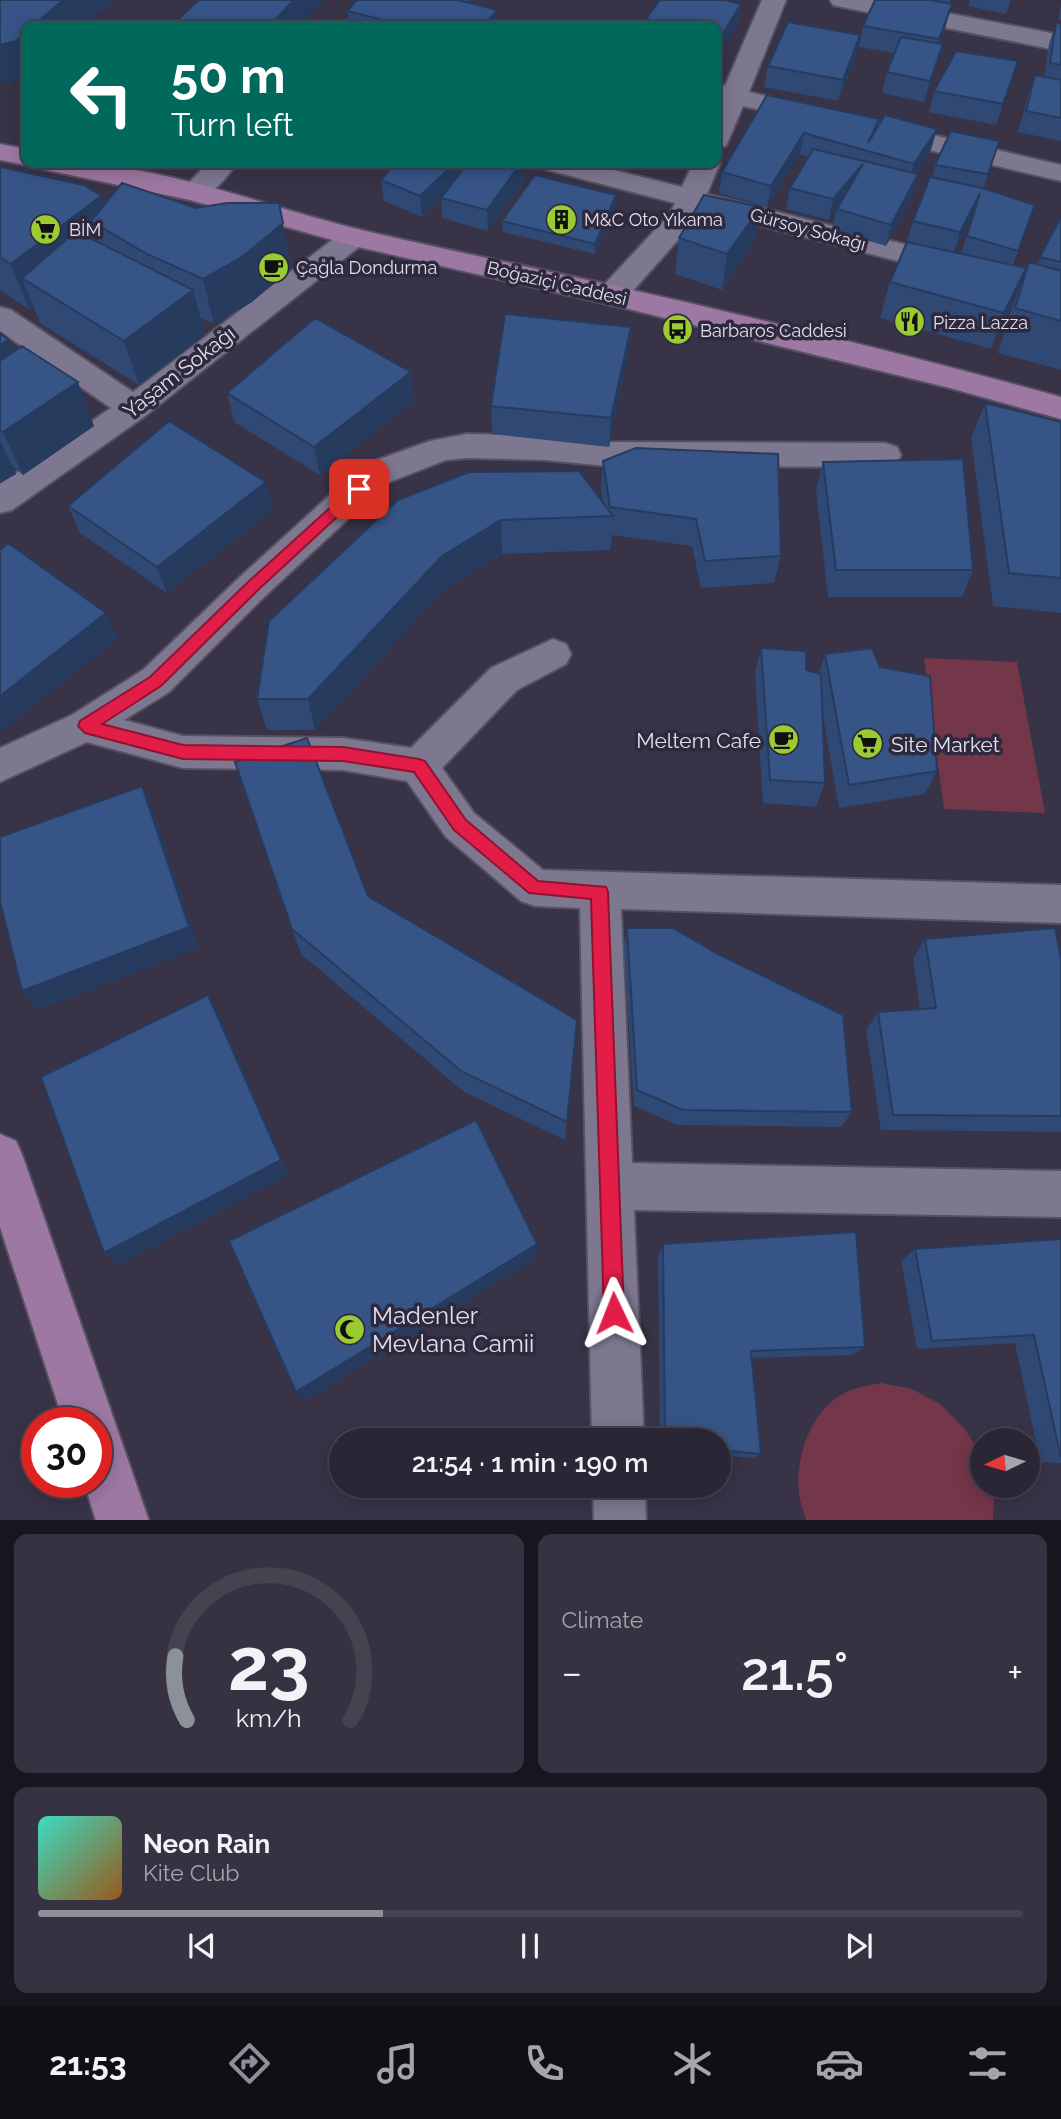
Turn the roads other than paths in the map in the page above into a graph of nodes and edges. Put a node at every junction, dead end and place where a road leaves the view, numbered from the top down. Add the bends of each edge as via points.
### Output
1 (774, 0) edge
2 (842, 0) edge
3 (1061, 43) edge
4 (725, 94) edge
5 (721, 114) edge
6 (0, 152) edge
7 (21, 156) edge
8 (76, 168) edge
9 (218, 168) edge
10 (574, 168) edge
11 (704, 168) edge
12 (1061, 173) edge
13 (194, 192) junction
14 (691, 198) junction
15 (354, 237) junction
16 (982, 274) edge
17 (612, 295) junction
18 (0, 317) edge
19 (134, 408) junction
20 (1061, 408) edge
21 (885, 455) dead end
22 (0, 501) edge
23 (553, 654) dead end
24 (85, 726) junction
25 (0, 766) edge
26 (419, 766) junction
27 (600, 892) junction
28 (1054, 916) edge
29 (0, 1157) edge
30 (610, 1186) junction
31 (1061, 1194) edge
32 (85, 1407) edge
33 (618, 1428) edge
34 (112, 1488) edge
35 (619, 1498) edge
36 (123, 1520) edge
37 (620, 1520) edge

1 - 4 street
2 - 3 street
4 - 5 street
4 - 12 street
6 - 7 main road
8 - 13 main road, Boğaziçi Caddesi
9 - 13 street
10 - 14 street, Gürsoy Sokağı
11 - 14 street
13 - 15 main road, Boğaziçi Caddesi
14 - 16 street, Gürsoy Sokağı
14 - 17 street via 683,217
15 - 17 main road, Boğaziçi Caddesi
15 - 19 street, Yaşam Sokağı
17 - 20 main road, Boğaziçi Caddesi
18 - 19 street
19 - 22 street, Yaşam Sokağı
21 - 24 street via 442,449 376,474 156,681
23 - 26 street via 504,679
24 - 25 street
24 - 26 street via 183,752 343,754
26 - 27 street via 460,825 535,888
27 - 28 street
27 - 30 street
29 - 32 main road
30 - 31 street
30 - 33 street
34 - 36 main road
35 - 37 street

